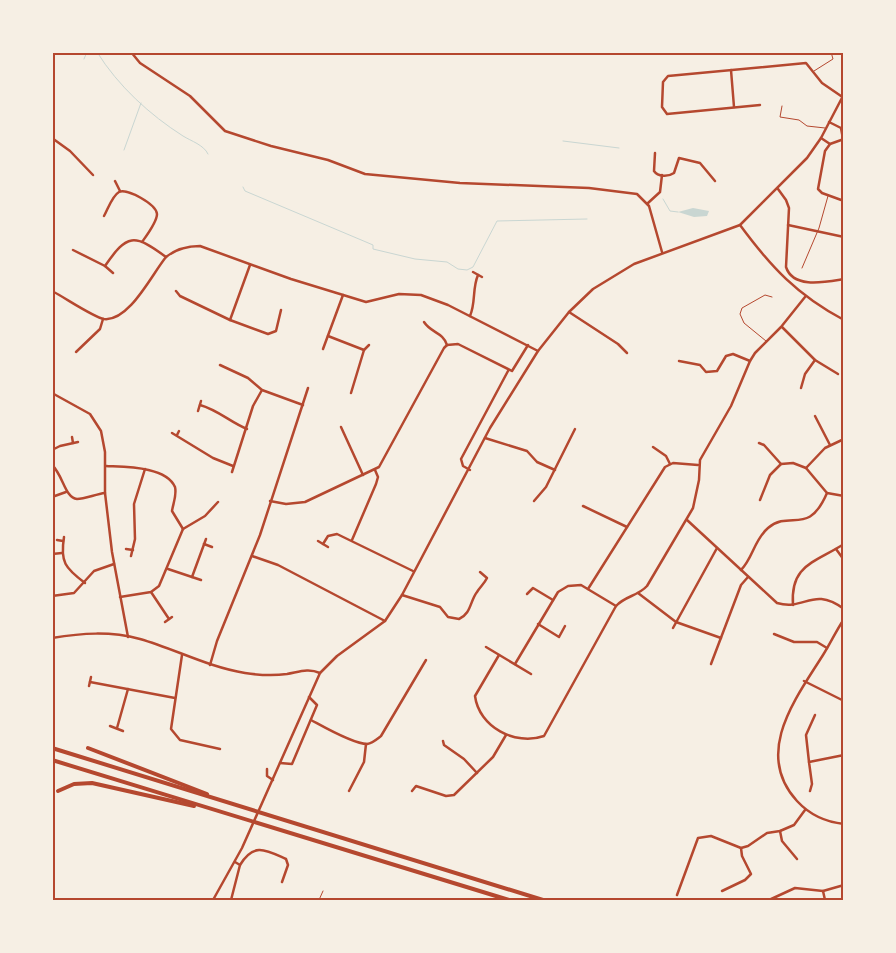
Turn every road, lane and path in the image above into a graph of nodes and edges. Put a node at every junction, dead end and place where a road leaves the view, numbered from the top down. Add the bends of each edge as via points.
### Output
1 (131, 52) edge
2 (831, 52) edge
3 (731, 70) junction
4 (813, 72) junction
5 (842, 95) edge
6 (760, 105) dead end
7 (782, 106) dead end
8 (734, 107) junction
9 (829, 122) junction
10 (825, 128) junction
11 (52, 138) edge
12 (821, 138) junction
13 (843, 139) edge
14 (830, 144) junction
15 (655, 153) dead end
16 (93, 175) dead end
17 (662, 176) junction
18 (115, 181) dead end
19 (715, 181) dead end
20 (778, 189) junction
21 (120, 191) junction
22 (828, 195) junction
23 (844, 200) edge
24 (648, 203) junction
25 (104, 216) dead end
26 (740, 225) junction
27 (788, 225) junction
28 (818, 231) junction
29 (844, 237) edge
30 (142, 242) junction
31 (73, 250) dead end
32 (662, 252) junction
33 (166, 257) junction
34 (250, 265) junction
35 (105, 266) junction
36 (802, 268) dead end
37 (473, 272) dead end
38 (113, 274) dead end
39 (478, 275) junction
40 (482, 277) dead end
41 (844, 279) edge
42 (52, 291) edge
43 (176, 291) dead end
44 (343, 295) junction
45 (772, 297) dead end
46 (805, 298) junction
47 (281, 310) dead end
48 (569, 312) junction
49 (470, 316) junction
50 (103, 319) junction
51 (230, 320) junction
52 (844, 320) edge
53 (424, 322) dead end
54 (781, 327) junction
55 (328, 336) junction
56 (766, 342) junction
57 (369, 345) dead end
58 (447, 345) junction
59 (528, 345) junction
60 (323, 349) dead end
61 (364, 350) junction
62 (538, 351) junction
63 (76, 352) dead end
64 (627, 353) dead end
65 (815, 360) junction
66 (679, 361) dead end
67 (226, 362) dead end
68 (750, 362) junction
69 (220, 365) dead end
70 (225, 366) junction
71 (508, 371) junction
72 (838, 374) dead end
73 (308, 388) dead end
74 (801, 388) dead end
75 (262, 390) junction
76 (52, 393) edge
77 (350, 393) dead end
78 (202, 401) dead end
79 (200, 405) junction
80 (303, 405) junction
81 (198, 411) dead end
82 (815, 416) dead end
83 (341, 427) dead end
84 (247, 429) junction
85 (575, 429) dead end
86 (179, 431) dead end
87 (172, 433) dead end
88 (177, 436) junction
89 (72, 437) dead end
90 (485, 438) junction
91 (844, 439) edge
92 (78, 442) dead end
93 (73, 443) junction
94 (759, 443) dead end
95 (830, 445) junction
96 (653, 447) dead end
97 (52, 450) edge
98 (670, 464) junction
99 (781, 464) junction
100 (52, 465) edge
101 (698, 465) junction
102 (106, 466) junction
103 (233, 466) junction
104 (806, 468) junction
105 (145, 469) junction
106 (375, 470) junction
107 (470, 470) junction
108 (555, 470) junction
109 (232, 472) dead end
110 (363, 475) junction
111 (66, 492) junction
112 (105, 493) junction
113 (827, 493) junction
114 (844, 496) edge
115 (52, 497) edge
116 (760, 500) dead end
117 (270, 501) junction
118 (218, 502) dead end
119 (534, 502) dead end
120 (583, 506) dead end
121 (687, 519) junction
122 (627, 527) junction
123 (183, 529) junction
124 (64, 537) dead end
125 (206, 539) dead end
126 (57, 540) dead end
127 (352, 540) junction
128 (63, 541) junction
129 (318, 541) dead end
130 (204, 544) junction
131 (323, 544) junction
132 (844, 544) edge
133 (212, 547) dead end
134 (328, 547) dead end
135 (718, 548) junction
136 (126, 549) dead end
137 (836, 549) junction
138 (132, 550) junction
139 (62, 553) junction
140 (52, 554) edge
141 (132, 556) dead end
142 (251, 556) junction
143 (844, 560) edge
144 (114, 564) junction
145 (168, 569) junction
146 (741, 570) junction
147 (413, 571) junction
148 (480, 572) dead end
149 (192, 577) junction
150 (748, 577) junction
151 (201, 580) dead end
152 (85, 583) junction
153 (588, 589) junction
154 (151, 592) junction
155 (638, 593) junction
156 (527, 594) dead end
157 (402, 595) junction
158 (52, 596) edge
159 (120, 597) junction
160 (553, 600) junction
161 (793, 605) junction
162 (616, 606) junction
163 (844, 609) edge
164 (172, 617) dead end
165 (844, 619) edge
166 (385, 621) junction
167 (676, 622) junction
168 (538, 624) junction
169 (566, 626) dead end
170 (672, 628) dead end
171 (774, 634) dead end
172 (128, 637) junction
173 (52, 638) edge
174 (721, 638) junction
175 (486, 647) dead end
176 (827, 648) junction
177 (499, 655) junction
178 (182, 656) junction
179 (426, 660) dead end
180 (515, 664) junction
181 (711, 664) dead end
182 (210, 665) junction
183 (320, 672) junction
184 (531, 674) dead end
185 (91, 677) dead end
186 (804, 681) junction
187 (90, 682) junction
188 (89, 686) dead end
189 (128, 689) junction
190 (309, 697) junction
191 (175, 698) junction
192 (844, 701) edge
193 (815, 715) dead end
194 (311, 720) junction
195 (110, 726) dead end
196 (117, 728) junction
197 (123, 731) dead end
198 (506, 735) junction
199 (443, 741) dead end
200 (366, 744) junction
201 (52, 748) edge
202 (88, 748) dead end
203 (220, 749) dead end
204 (844, 755) edge
205 (52, 760) edge
206 (809, 762) junction
207 (280, 763) junction
208 (267, 769) dead end
209 (477, 773) junction
210 (273, 780) junction
211 (349, 781) dead end
212 (353, 783) junction
213 (412, 790) dead end
214 (58, 791) dead end
215 (349, 791) dead end
216 (810, 791) dead end
217 (225, 802) junction
218 (805, 810) junction
219 (221, 812) junction
220 (844, 824) edge
221 (780, 831) junction
222 (741, 848) junction
223 (796, 859) dead end
224 (235, 862) junction
225 (240, 865) junction
226 (282, 882) dead end
227 (844, 885) edge
228 (323, 891) dead end
229 (722, 891) dead end
230 (823, 891) junction
231 (677, 895) dead end
232 (213, 900) edge
233 (231, 900) edge
234 (319, 900) edge
235 (509, 900) edge
236 (543, 900) edge
237 (769, 900) edge
238 (825, 900) edge

1 - 24 street via 140,63 190,96 225,131 328,160 364,174 460,183 611,190 637,194
2 - 4 lane via 833,59 830,63
3 - 4 street via 801,63 808,64
3 - 8 street
3 - 8 street via 668,76 663,82 662,107 667,114
4 - 5 street via 822,83
5 - 9 street
6 - 8 street
7 - 10 lane via 780,117
9 - 10 street
9 - 13 street via 841,128
10 - 12 street
11 - 16 street
12 - 14 street
12 - 20 street
13 - 14 street
14 - 22 street via 818,185 822,193
15 - 17 street via 654,171
17 - 19 street via 674,173 679,158 700,163
17 - 24 street via 660,192
18 - 21 street
20 - 26 street
20 - 27 street via 789,208
21 - 25 street
21 - 30 street via 151,205 157,213
22 - 23 street
22 - 28 lane
24 - 32 street
26 - 32 street
26 - 46 street via 779,273
27 - 28 street
27 - 41 street via 788,272 797,281
28 - 29 street
28 - 36 lane
30 - 33 street
30 - 35 street via 124,242
31 - 35 street
32 - 48 street via 593,288
33 - 34 street via 173,251 200,246
33 - 50 street via 130,307 115,317
34 - 44 street
34 - 51 street
35 - 38 street
37 - 39 street
39 - 40 street
39 - 49 street via 474,290 475,306
42 - 50 street
43 - 51 street via 180,296
44 - 49 street via 366,302 399,294 422,295
44 - 55 street
45 - 56 lane via 765,295 742,308 740,314 744,323
46 - 52 street
46 - 54 street
47 - 51 street via 273,333
48 - 62 street
48 - 64 street
49 - 59 street
50 - 63 street via 100,329
53 - 58 street via 428,328 442,335
54 - 56 street
54 - 65 street
55 - 60 street
55 - 61 street
56 - 68 street
57 - 61 street
58 - 71 street via 458,344
58 - 106 street via 382,463
59 - 62 street
59 - 71 street via 515,369
61 - 77 street
62 - 90 street
65 - 72 street
65 - 74 street via 805,374
66 - 68 street via 700,365 712,373 726,356 733,354
67 - 70 street
68 - 101 street via 731,406
69 - 70 street
70 - 75 street
71 - 107 street via 462,459 463,466
73 - 80 street
75 - 80 street
75 - 84 street via 253,406
76 - 102 street via 96,420 104,442
78 - 79 street
79 - 81 street
79 - 84 street
80 - 117 street
82 - 95 street
83 - 110 street
84 - 103 street
85 - 108 street
86 - 88 street
87 - 88 street
88 - 103 street
89 - 93 street
90 - 107 street
90 - 108 street via 527,451 537,462
91 - 95 street
92 - 93 street
93 - 97 street
94 - 99 street
95 - 104 street
96 - 98 street via 666,456
98 - 101 street
98 - 122 street
99 - 104 street via 793,463
99 - 116 street via 770,475
100 - 111 street via 63,478
101 - 121 street via 697,493
102 - 105 street
102 - 112 street
103 - 109 street
104 - 113 street
105 - 123 street via 168,479 175,487 172,511
105 - 138 street via 134,504
106 - 110 street
106 - 127 street via 376,484
107 - 147 street
108 - 119 street
110 - 117 street via 305,502 286,504
111 - 112 street via 77,499
111 - 115 street
112 - 144 street
113 - 114 street
113 - 146 street via 814,515 768,528
117 - 142 street
118 - 123 street via 205,516
120 - 122 street
121 - 135 street
121 - 155 street via 646,586
122 - 153 street
123 - 145 street
124 - 128 street
125 - 130 street
126 - 128 street
127 - 131 street via 333,533
127 - 147 street
128 - 139 street
129 - 131 street
130 - 133 street
130 - 149 street
131 - 134 street
132 - 137 street
135 - 146 street
135 - 167 street
136 - 138 street
137 - 143 street
137 - 161 street via 795,576
138 - 141 street
139 - 140 street
139 - 152 street via 70,571
142 - 166 street via 278,565
142 - 182 street
144 - 152 street via 97,569
144 - 159 street
145 - 149 street
145 - 154 street via 160,586
146 - 150 street
147 - 157 street
148 - 157 street via 487,578 476,593 468,613 459,620 448,617 440,607
149 - 151 street
150 - 161 street via 776,603
150 - 174 street via 741,585
152 - 158 street via 74,593
153 - 160 street via 581,585 568,586
153 - 162 street
154 - 159 street
154 - 164 street via 167,621
155 - 162 street
155 - 167 street
156 - 160 street via 533,588
157 - 166 street
159 - 172 street
160 - 168 street
161 - 163 street via 823,598
162 - 198 street via 548,732 535,739 522,740
165 - 176 street
166 - 183 street
167 - 170 street
167 - 174 street
168 - 169 street via 559,637
168 - 180 street
171 - 176 street via 794,642 817,642
172 - 173 street via 90,633
172 - 178 street
174 - 181 street
175 - 177 street
176 - 186 street
177 - 180 street
177 - 198 street via 475,696 479,710
178 - 182 street
178 - 191 street
179 - 200 street via 381,736
180 - 184 street
182 - 183 street via 269,675 307,670
183 - 190 street
185 - 187 street
186 - 192 street
186 - 218 street via 782,726 778,750 781,773 790,794
187 - 188 street
187 - 189 street
189 - 191 street
189 - 196 street
190 - 194 street via 317,705
190 - 207 street
191 - 203 street via 171,724 176,738
193 - 206 street via 806,735
194 - 200 street
194 - 207 street via 292,764
195 - 196 street
196 - 197 street
198 - 209 street via 498,750
199 - 209 street
200 - 212 street via 364,762
201 - 217 highway
202 - 217 highway
204 - 206 street
205 - 219 highway
206 - 216 street
207 - 210 street
208 - 210 street via 267,776
209 - 213 street via 449,796 416,786
210 - 224 street
211 - 212 street
212 - 215 street
214 - 219 highway via 78,784 97,783
217 - 236 highway
218 - 220 street via 831,823
218 - 221 street via 794,825
219 - 235 highway
221 - 222 street via 767,833
221 - 223 street via 782,841
222 - 229 street via 751,874
222 - 231 street via 711,836 698,838
224 - 225 street
224 - 232 street
225 - 226 street via 254,850 263,849 286,859 288,864
225 - 233 street
227 - 230 street
228 - 234 lane
230 - 237 street via 795,888
230 - 238 street

